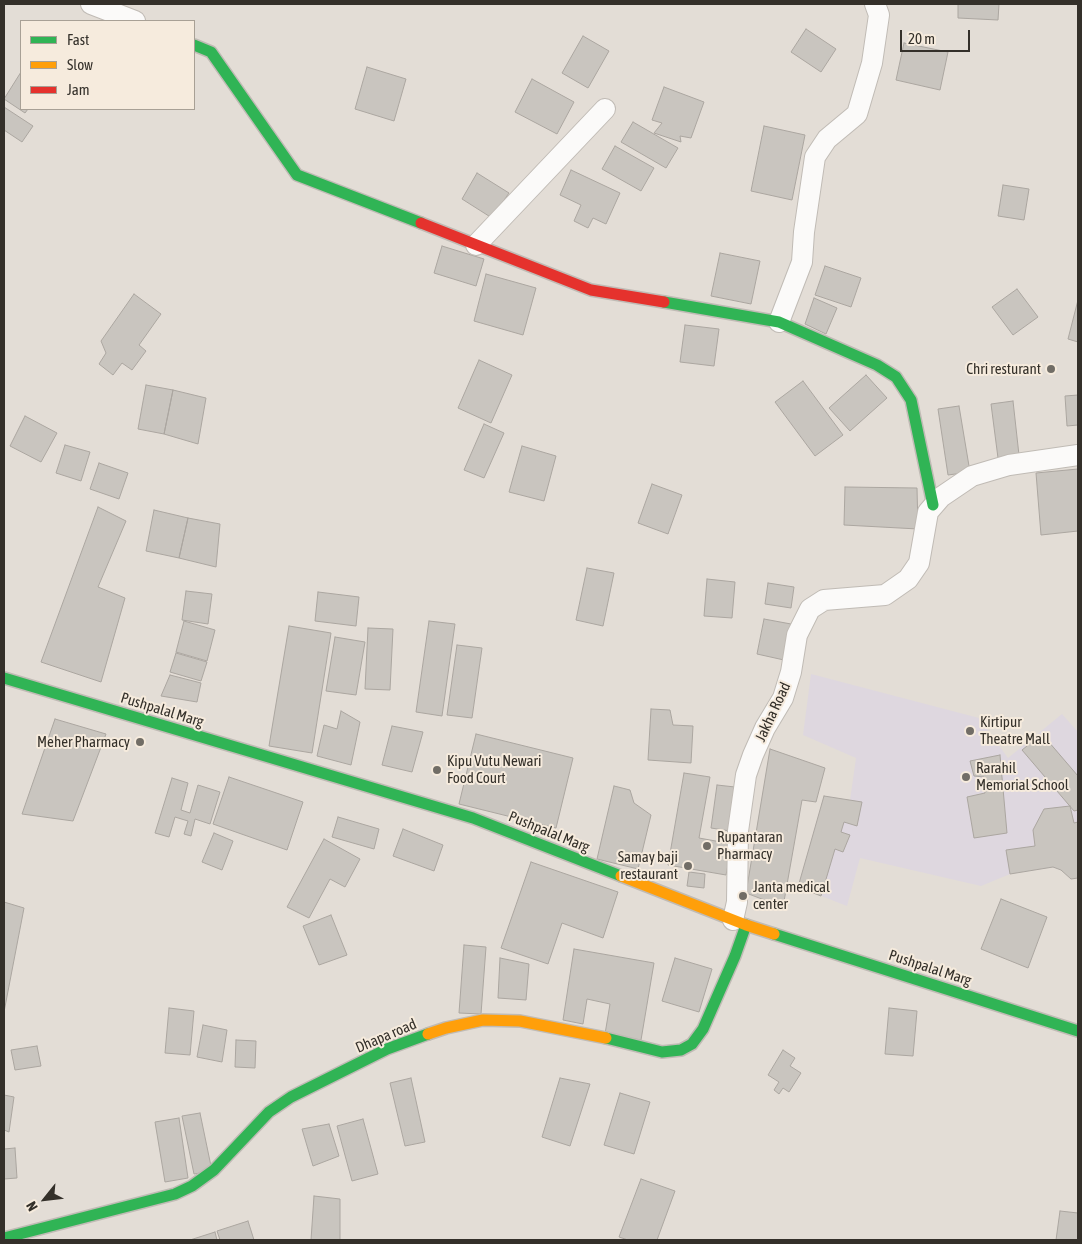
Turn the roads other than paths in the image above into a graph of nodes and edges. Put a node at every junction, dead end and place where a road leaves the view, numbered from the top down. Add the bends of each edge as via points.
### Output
1 (91, 4) edge
2 (875, 4) edge
3 (132, 20) edge
4 (195, 45) edge
5 (605, 109) dead end
6 (476, 245) junction
7 (779, 322) junction
8 (1078, 455) edge
9 (933, 505) junction
10 (4, 678) edge
11 (739, 922) junction
12 (1078, 1031) edge
13 (4, 1238) edge

1 - 3 street
2 - 7 street via 879,15 870,72 857,114 827,139 815,157 802,262
4 - 6 street via 211,52 297,176
5 - 6 street
6 - 7 street via 591,290
7 - 9 street via 896,377 911,400
8 - 9 street via 1009,465 972,476
9 - 11 street, Jakha Road via 928,512 919,562 908,579 885,595 824,600 810,609 797,635 783,698 753,755 746,776 738,830
10 - 11 street, Pushpalal Marg via 473,818
11 - 12 street, Pushpalal Marg
11 - 13 street, Dhapa road via 735,956 703,1029 692,1044 680,1050 662,1052 520,1021 483,1020 446,1028 387,1049 291,1097 269,1112 214,1170 192,1186 175,1194

